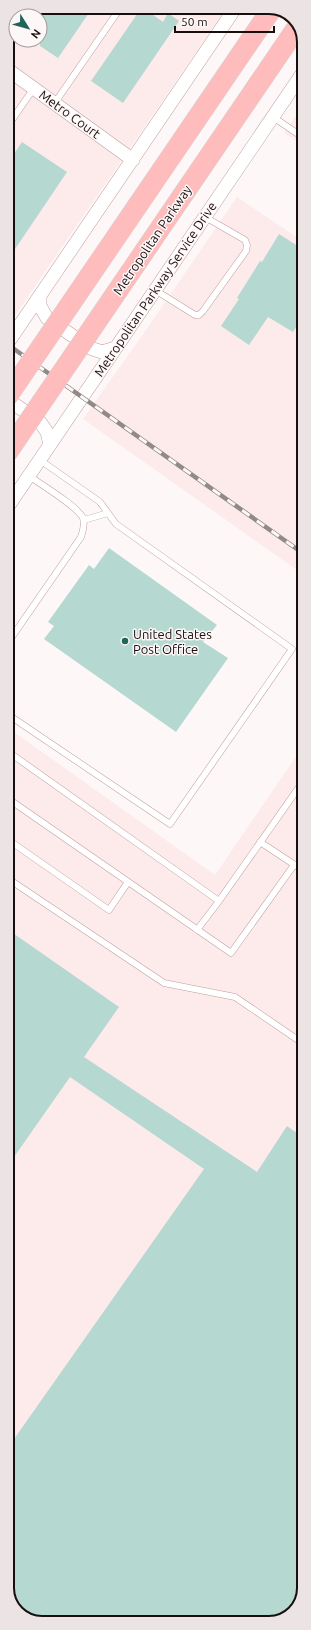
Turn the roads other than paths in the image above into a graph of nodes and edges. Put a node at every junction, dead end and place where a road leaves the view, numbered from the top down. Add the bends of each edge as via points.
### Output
1 (116, 14) edge
2 (231, 14) edge
3 (268, 14) edge
4 (294, 31) edge
5 (14, 74) edge
6 (297, 81) edge
7 (34, 88) junction
8 (54, 104) junction
9 (14, 117) edge
10 (273, 117) junction
11 (297, 133) edge
12 (133, 160) junction
13 (205, 217) junction
14 (154, 290) junction
15 (40, 296) junction
16 (14, 334) edge
17 (115, 348) junction
18 (14, 388) edge
19 (14, 403) edge
20 (14, 443) edge
21 (50, 445) junction
22 (40, 460) junction
23 (29, 476) junction
24 (14, 498) edge
25 (108, 513) junction
26 (84, 520) junction
27 (14, 634) edge
28 (14, 719) edge
29 (14, 756) edge
30 (297, 790) edge
31 (14, 803) edge
32 (260, 842) junction
33 (14, 844) edge
34 (294, 865) junction
35 (297, 867) edge
36 (128, 882) junction
37 (14, 883) edge
38 (219, 901) junction
39 (197, 930) junction
40 (297, 1039) edge

1 - 8 lane
2 - 12 street
3 - 18 main road, bridge
4 - 20 main road, Metropolitan Parkway, bridge
5 - 7 street, Metro Court
6 - 10 street, Metropolitan Parkway Service Drive
7 - 8 street, Metro Court
7 - 9 lane
8 - 12 street, Metro Court
10 - 11 lane
10 - 13 street, Metropolitan Parkway Service Drive
12 - 15 street
13 - 14 street, Metropolitan Parkway Service Drive
13 - 14 lane via 244,240 247,245 246,251 199,315
14 - 17 street, Metropolitan Parkway Service Drive
15 - 16 street
15 - 17 street via 40,306 47,318 90,348 102,352
17 - 21 street, Metropolitan Parkway Service Drive
19 - 21 street via 40,422 47,432
21 - 22 street, Metropolitan Parkway Service Drive
22 - 23 street, Metropolitan Parkway Service Drive
22 - 25 lane via 100,502
23 - 24 street, Metropolitan Parkway Service Drive
23 - 26 lane via 78,511
25 - 26 lane
25 - 28 lane via 116,524 292,649 170,824
26 - 27 lane via 81,536
29 - 38 lane
30 - 32 lane
31 - 36 lane
32 - 34 lane
32 - 38 lane
33 - 36 lane via 109,910
34 - 35 lane
34 - 39 lane via 231,953
36 - 39 lane
37 - 40 lane via 164,983 235,998
38 - 39 lane

